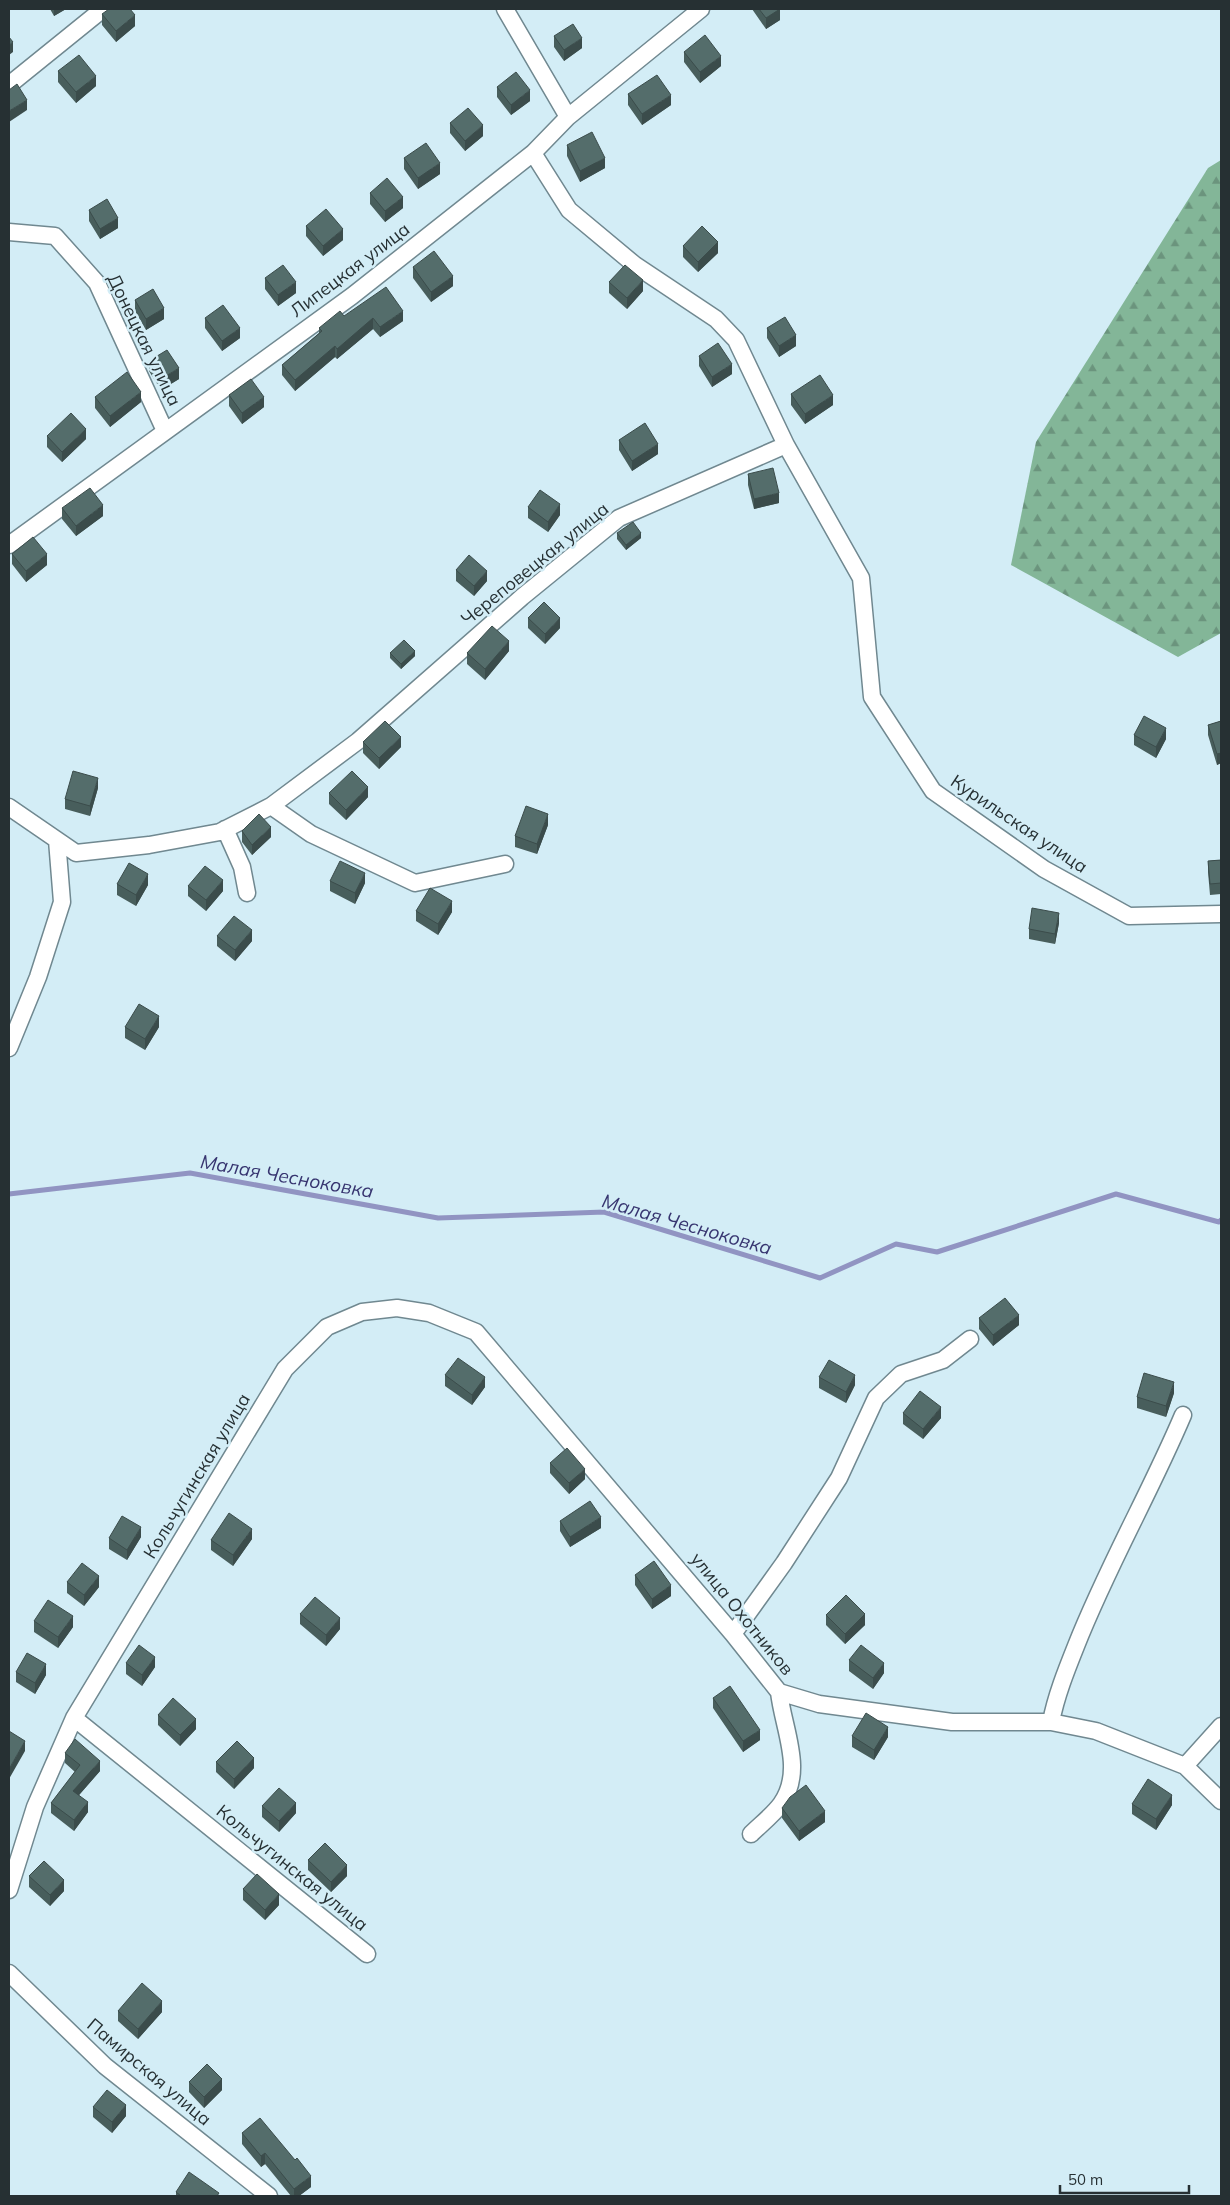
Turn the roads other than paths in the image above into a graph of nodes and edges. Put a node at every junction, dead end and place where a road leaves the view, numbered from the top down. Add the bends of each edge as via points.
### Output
1 (103, 9) edge
2 (505, 9) edge
3 (701, 9) edge
4 (9, 85) edge
5 (568, 117) junction
6 (533, 153) junction
7 (9, 232) edge
8 (165, 431) junction
9 (786, 445) junction
10 (9, 544) edge
11 (271, 806) junction
12 (9, 807) edge
13 (225, 829) junction
14 (57, 840) junction
15 (505, 864) dead end
16 (247, 893) dead end
17 (1221, 914) edge
18 (9, 1048) edge
19 (397, 1308) joint
20 (970, 1339) dead end
21 (1183, 1415) dead end
22 (734, 1634) junction
23 (779, 1692) junction
24 (74, 1718) junction
25 (1051, 1722) junction
26 (1221, 1726) edge
27 (1185, 1766) junction
28 (1221, 1801) edge
29 (751, 1834) dead end
30 (9, 1890) edge
31 (367, 1954) dead end
32 (9, 1973) edge
33 (269, 2196) edge

1 - 4 street
2 - 5 street
3 - 5 street, Липецкая улица
5 - 6 street, Липецкая улица
6 - 8 street, Липецкая улица via 352,296
6 - 9 street via 569,210 635,265 716,319 736,340
7 - 8 street, Донецкая улица via 55,236 97,283
8 - 10 street, Липецкая улица
9 - 11 street, Череповецкая улица via 619,518 358,741
9 - 17 street, Курильская улица via 861,578 872,697 932,791 1044,869 1129,916
11 - 13 street, Череповецкая улица
11 - 15 street via 311,834 415,884
12 - 14 street, Череповецкая улица
13 - 14 street, Череповецкая улица via 148,845 76,853
13 - 16 street via 242,867
14 - 18 street via 62,902 38,977
19 - 22 street, улица Охотников via 429,1312 476,1332
19 - 24 street, Кольчугинская улица via 362,1312 327,1327 285,1369
20 - 22 street via 943,1360 901,1374 876,1398 839,1478
21 - 25 street via 1091,1608 1054,1703
22 - 23 street, улица Охотников
23 - 25 street, улица Охотников via 819,1704 952,1722
23 - 29 street via 792,1753 793,1776 781,1804
24 - 30 street, Кольчугинская улица via 35,1807
24 - 31 street, Кольчугинская улица
25 - 27 street, улица Охотников via 1096,1731
26 - 27 street
27 - 28 street, улица Охотников
32 - 33 street, Памирская улица via 105,2066

